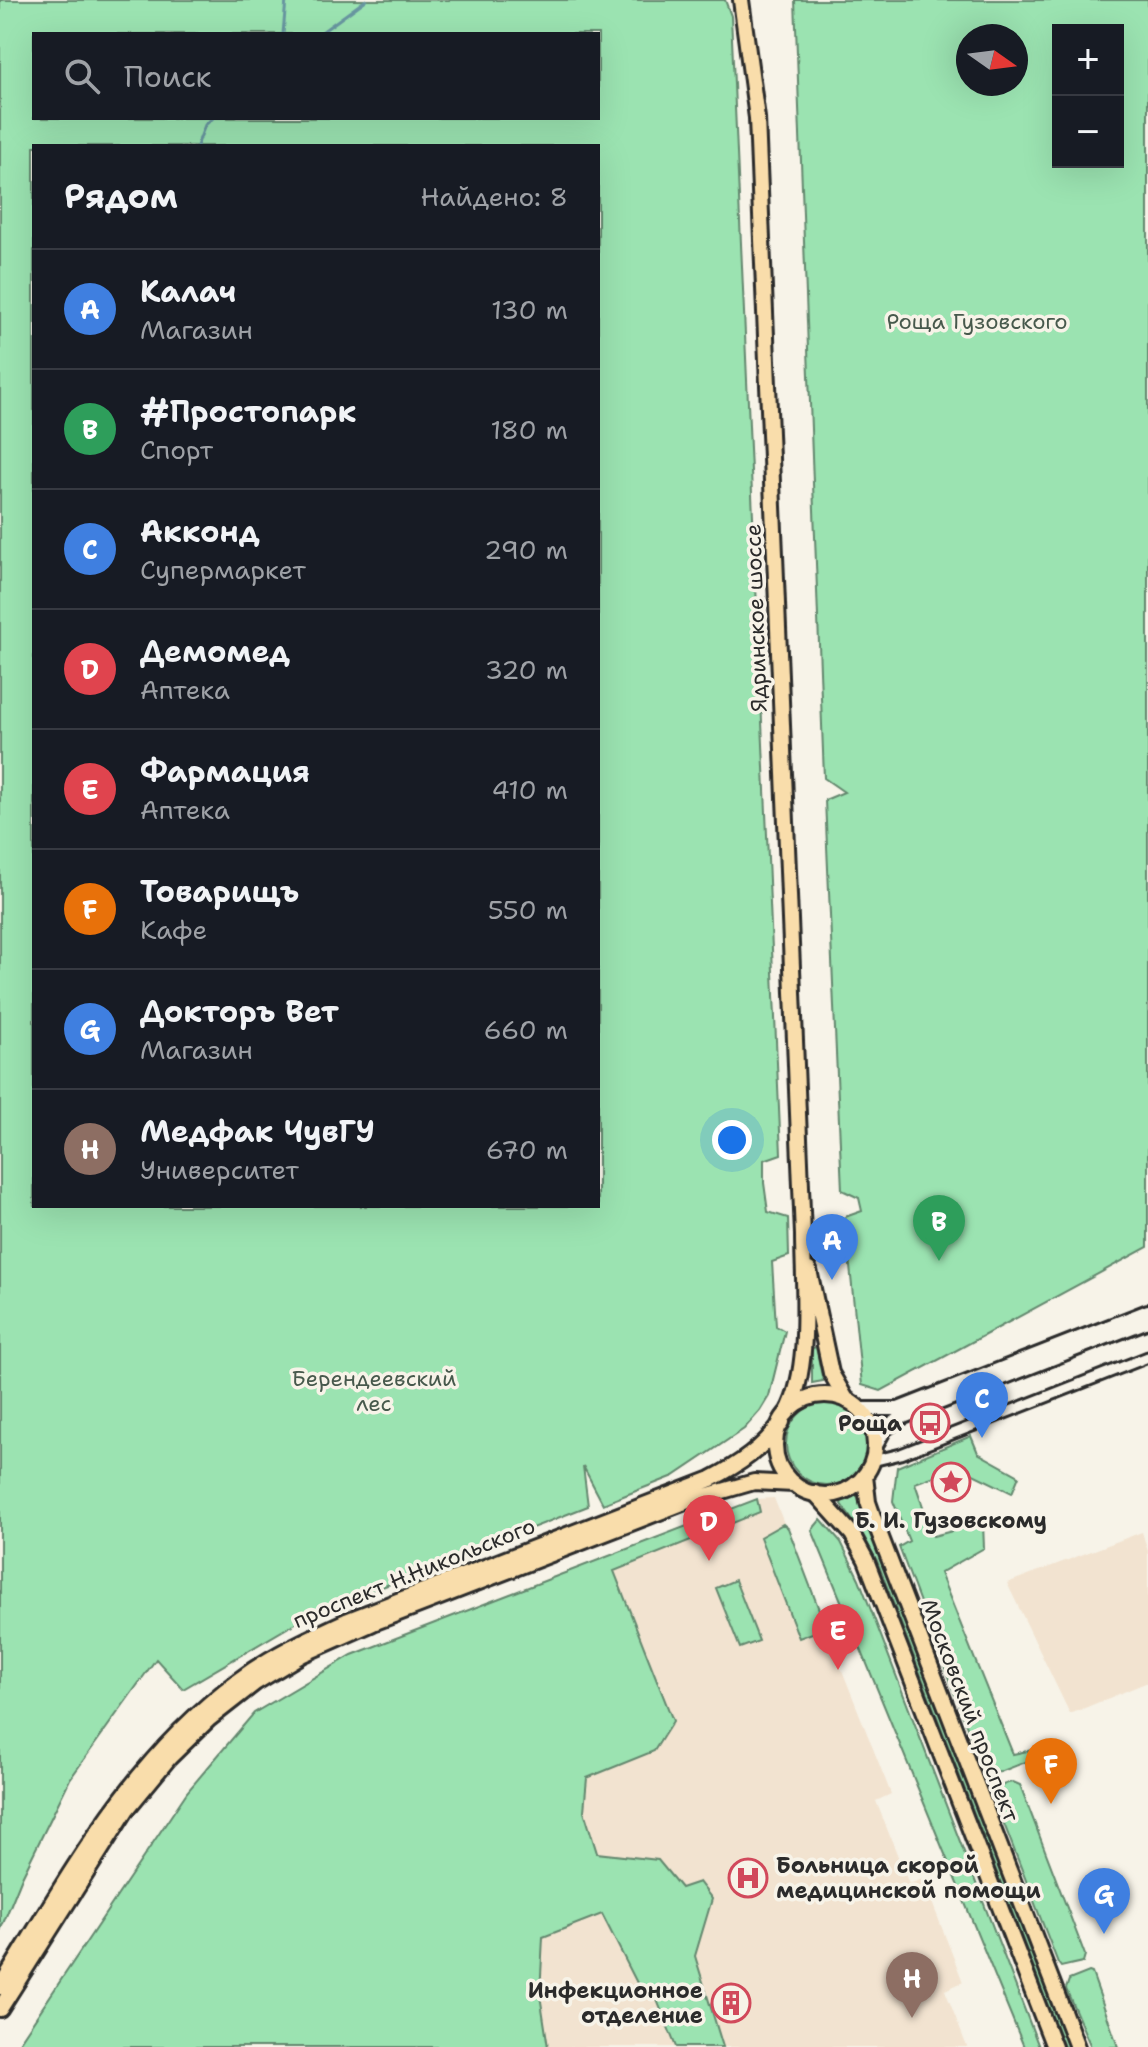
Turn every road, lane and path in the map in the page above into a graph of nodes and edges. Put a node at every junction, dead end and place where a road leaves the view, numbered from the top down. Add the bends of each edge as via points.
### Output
1 (741, 0) edge
2 (803, 1235) junction
3 (1148, 1311) edge
4 (1148, 1321) edge
5 (1148, 1357) edge
6 (846, 1399) junction
7 (860, 1409) junction
8 (785, 1417) junction
9 (873, 1455) junction
10 (865, 1476) junction
11 (794, 1484) junction
12 (815, 1493) junction
13 (0, 1987) edge
14 (0, 2009) edge
15 (1054, 2047) edge
16 (1077, 2047) edge

1 - 2 main road, Ядринское шоссе via 759,149
2 - 6 main road, Ядринское шоссе via 831,1373
2 - 8 main road, Ядринское шоссе via 802,1353 798,1384
3 - 7 main road via 898,1409
4 - 9 main road via 901,1418 885,1429
5 - 9 street via 901,1454
6 - 7 main road
6 - 8 main road via 810,1397
7 - 9 main road via 873,1430
8 - 11 main road via 777,1454 782,1471
8 - 13 main road, проспект Н.Никольского via 753,1453 711,1479 359,1615 241,1678 177,1732 124,1792
9 - 10 main road
10 - 12 main road via 840,1493
10 - 16 main road, Московский проспект via 875,1522
11 - 12 main road
11 - 14 main road, проспект Н.Никольского via 754,1482 688,1501 373,1623 303,1654 255,1683 189,1738 127,1809
12 - 15 main road, Московский проспект via 852,1534 866,1560

